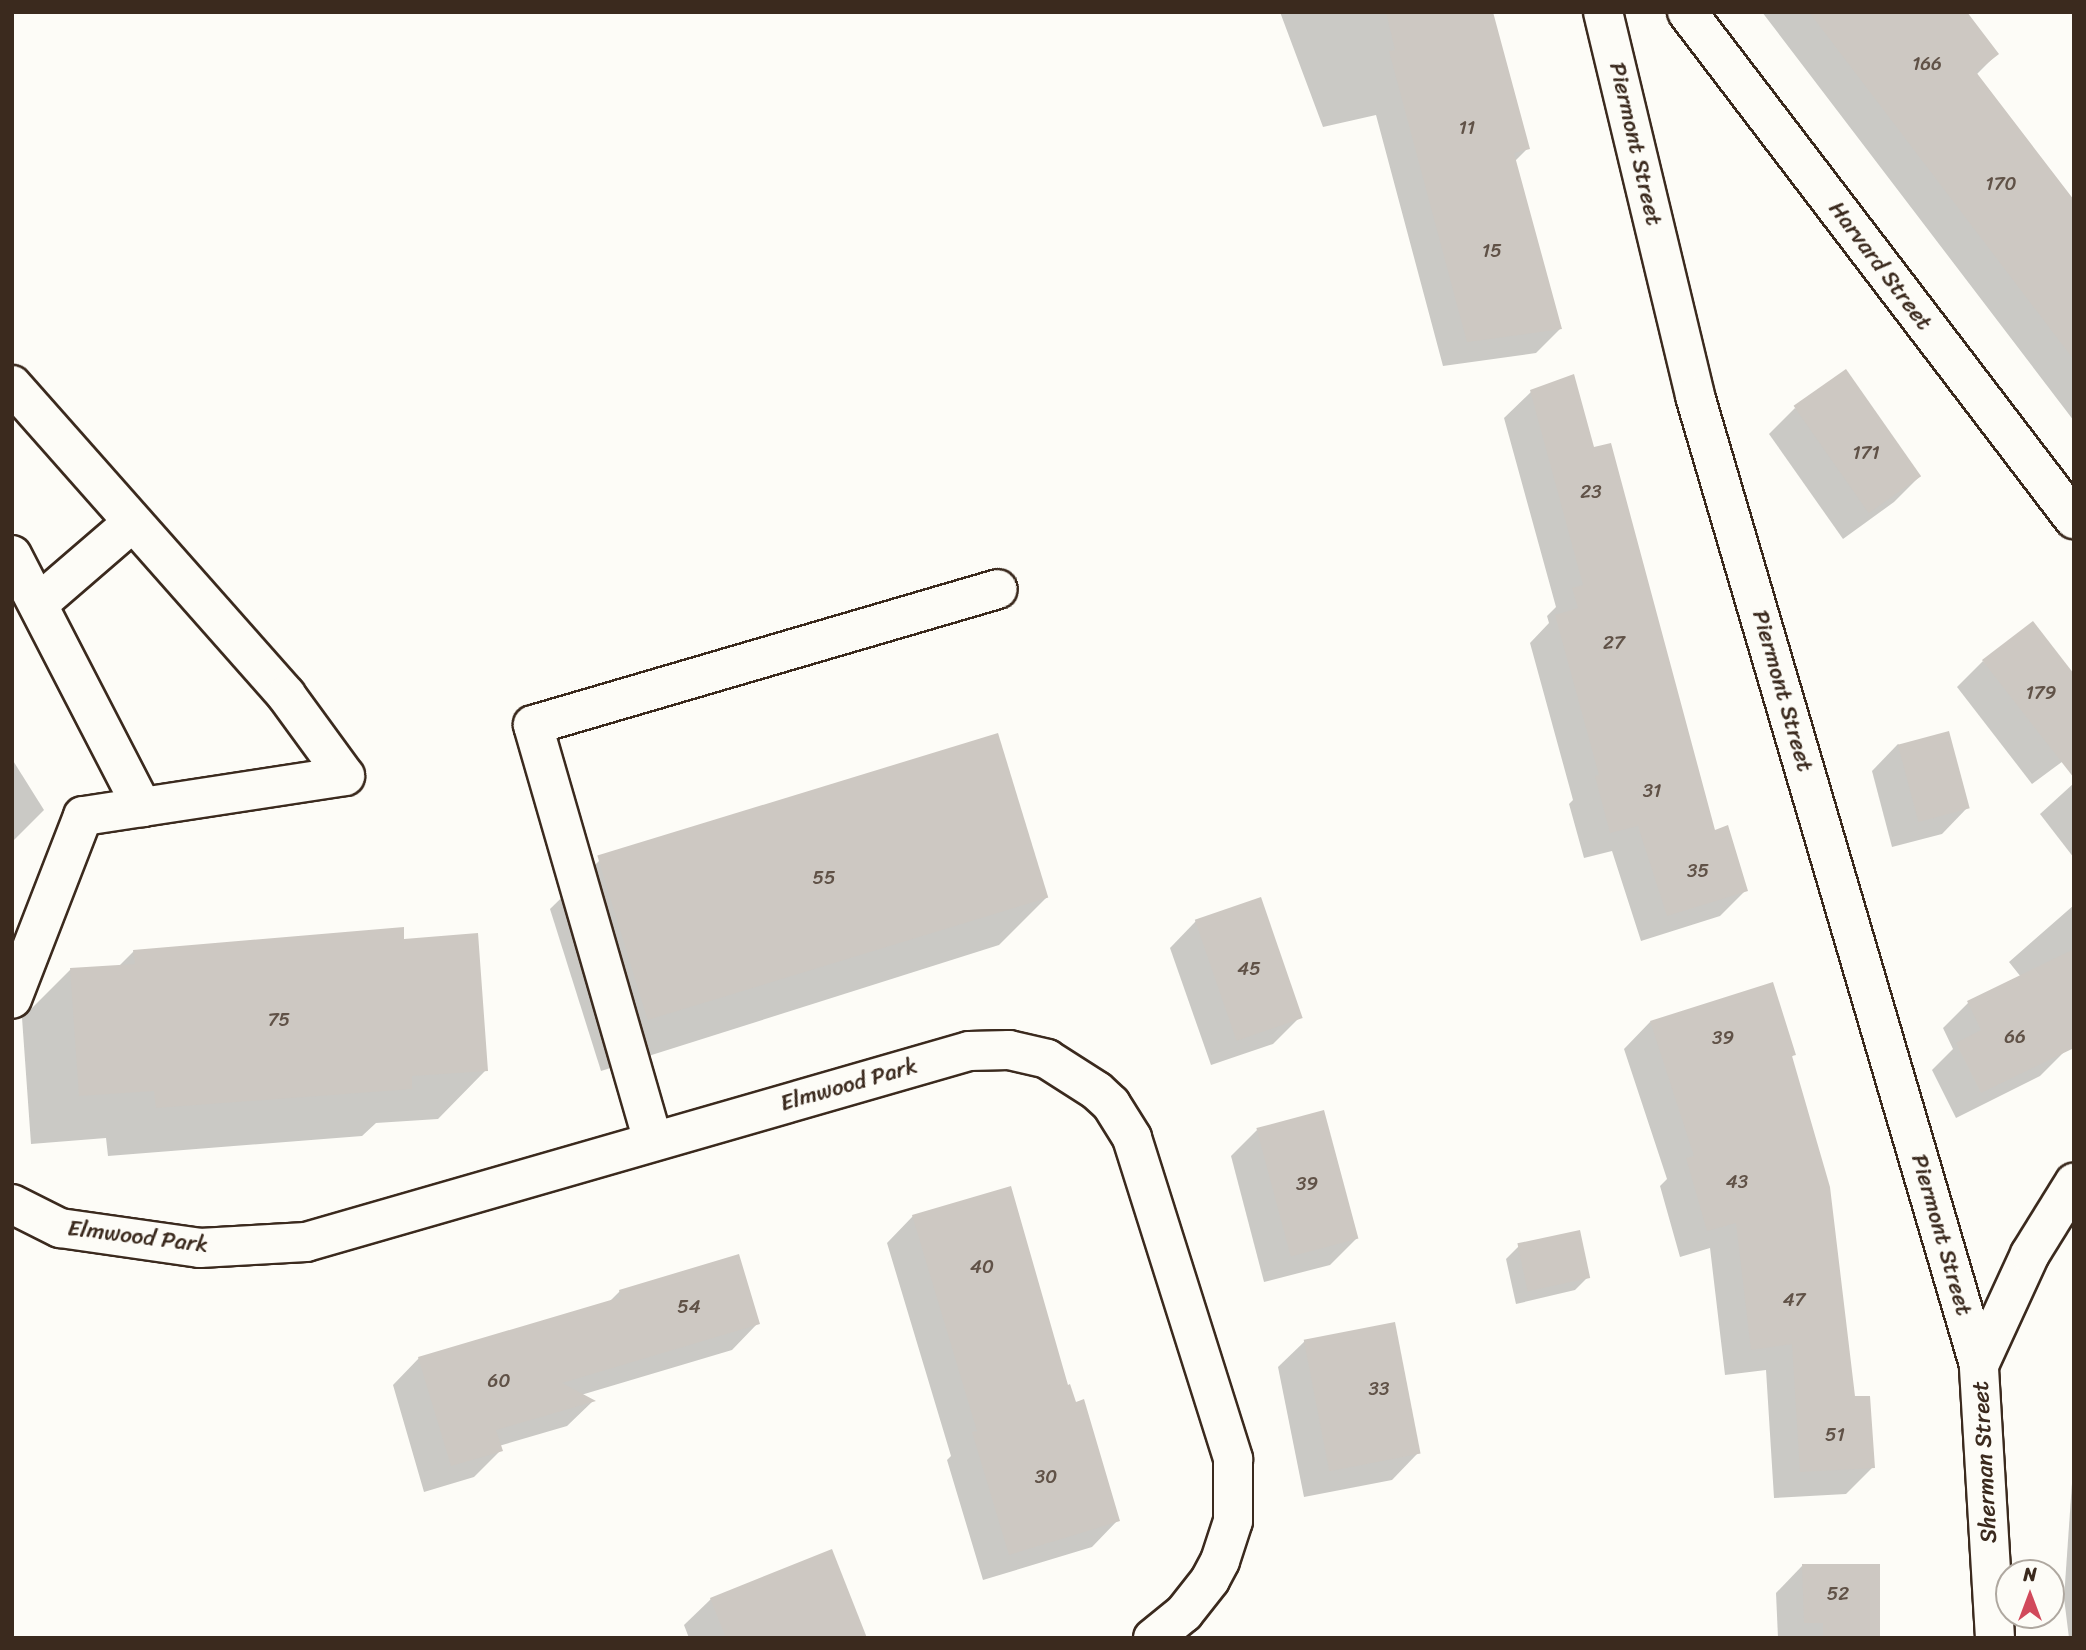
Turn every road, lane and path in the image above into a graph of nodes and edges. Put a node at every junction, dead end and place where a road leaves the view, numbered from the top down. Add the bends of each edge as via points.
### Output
1 (1603, 12) edge
2 (1686, 12) edge
3 (12, 385) edge
4 (2074, 519) edge
5 (133, 522) junction
6 (12, 555) edge
7 (997, 589) dead end
8 (38, 604) junction
9 (142, 807) junction
10 (12, 999) edge
11 (653, 1141) junction
12 (2074, 1183) edge
13 (12, 1204) edge
14 (1979, 1365) junction
15 (1153, 1638) edge
16 (1995, 1638) edge

1 - 14 street, Piermont Street via 1695,396
2 - 4 street, Harvard Street
3 - 5 street
5 - 8 street
5 - 9 street via 286,695 345,776
6 - 8 street
7 - 11 street via 533,725
8 - 9 street
9 - 10 street via 83,816
11 - 13 street, Elmwood Park via 306,1242 200,1248 60,1228
11 - 15 street, Elmwood Park via 950,1056 989,1049 1047,1059 1082,1078 1111,1104 1139,1157 1228,1438 1235,1479 1228,1541 1210,1580 1184,1613
12 - 14 street, Sherman Street via 2030,1254
14 - 16 street, Sherman Street

